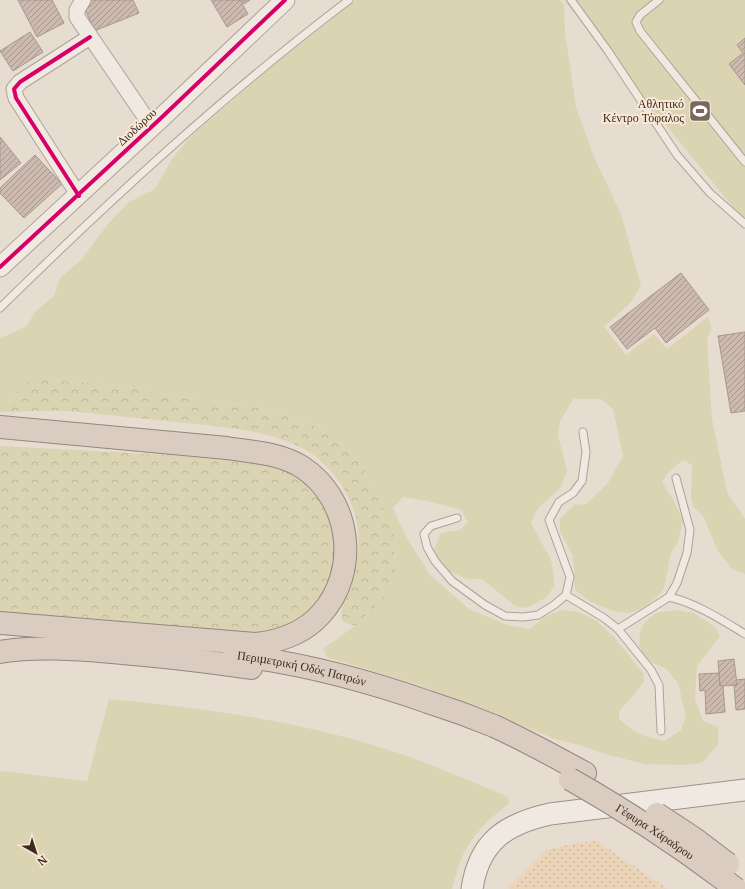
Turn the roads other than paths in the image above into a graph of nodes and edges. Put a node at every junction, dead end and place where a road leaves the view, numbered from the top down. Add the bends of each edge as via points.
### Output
1 (83, 0) edge
2 (284, 0) edge
3 (350, 0) edge
4 (571, 0) edge
5 (659, 0) edge
6 (90, 37) junction
7 (152, 127) junction
8 (745, 162) edge
9 (78, 196) junction
10 (745, 224) edge
11 (0, 267) edge
12 (0, 308) edge
13 (0, 426) edge
14 (583, 432) dead end
15 (676, 478) dead end
16 (457, 518) dead end
17 (566, 595) junction
18 (669, 597) junction
19 (0, 623) edge
20 (618, 629) junction
21 (0, 633) edge
22 (745, 634) edge
23 (0, 652) edge
24 (661, 731) dead end
25 (578, 776) junction
26 (745, 790) edge
27 (745, 877) edge
28 (472, 889) edge
29 (736, 889) edge

1 - 6 street via 77,10 77,17
2 - 7 street, Διοδώρου
3 - 12 lane via 290,45 213,109
4 - 10 lane via 608,51 676,155 710,193
5 - 8 lane via 640,15 636,22 640,31
6 - 7 street
6 - 9 street via 20,82 14,89 16,98
7 - 9 street, Διοδώρου
9 - 11 street, Διοδώρου
13 - 19 highway via 227,448 284,458 303,467 325,490 344,526 345,546 341,576 327,607 300,630 271,642 257,644
14 - 17 lane via 586,452 582,480 573,493 559,502 549,520 570,577
15 - 18 lane via 690,530 687,553 677,583
16 - 17 lane via 431,526 424,534 427,546 435,562 452,581 485,605 505,616 524,618 538,615
17 - 20 lane
18 - 20 lane
18 - 22 lane via 705,611
20 - 24 lane via 659,685
21 - 25 highway, Περιμετρική Οδός Πατρών via 192,649 264,659 354,678 493,726
23 - 25 highway, Περιμετρική Οδός Πατρών via 20,649 76,649 164,656 309,678 396,702
25 - 27 highway, Γέφυρα Χάραδρου, bridge via 660,816
25 - 29 highway, Γέφυρα Χάραδρου, bridge
26 - 28 main road via 550,814 528,820 510,828 483,853 477,865

